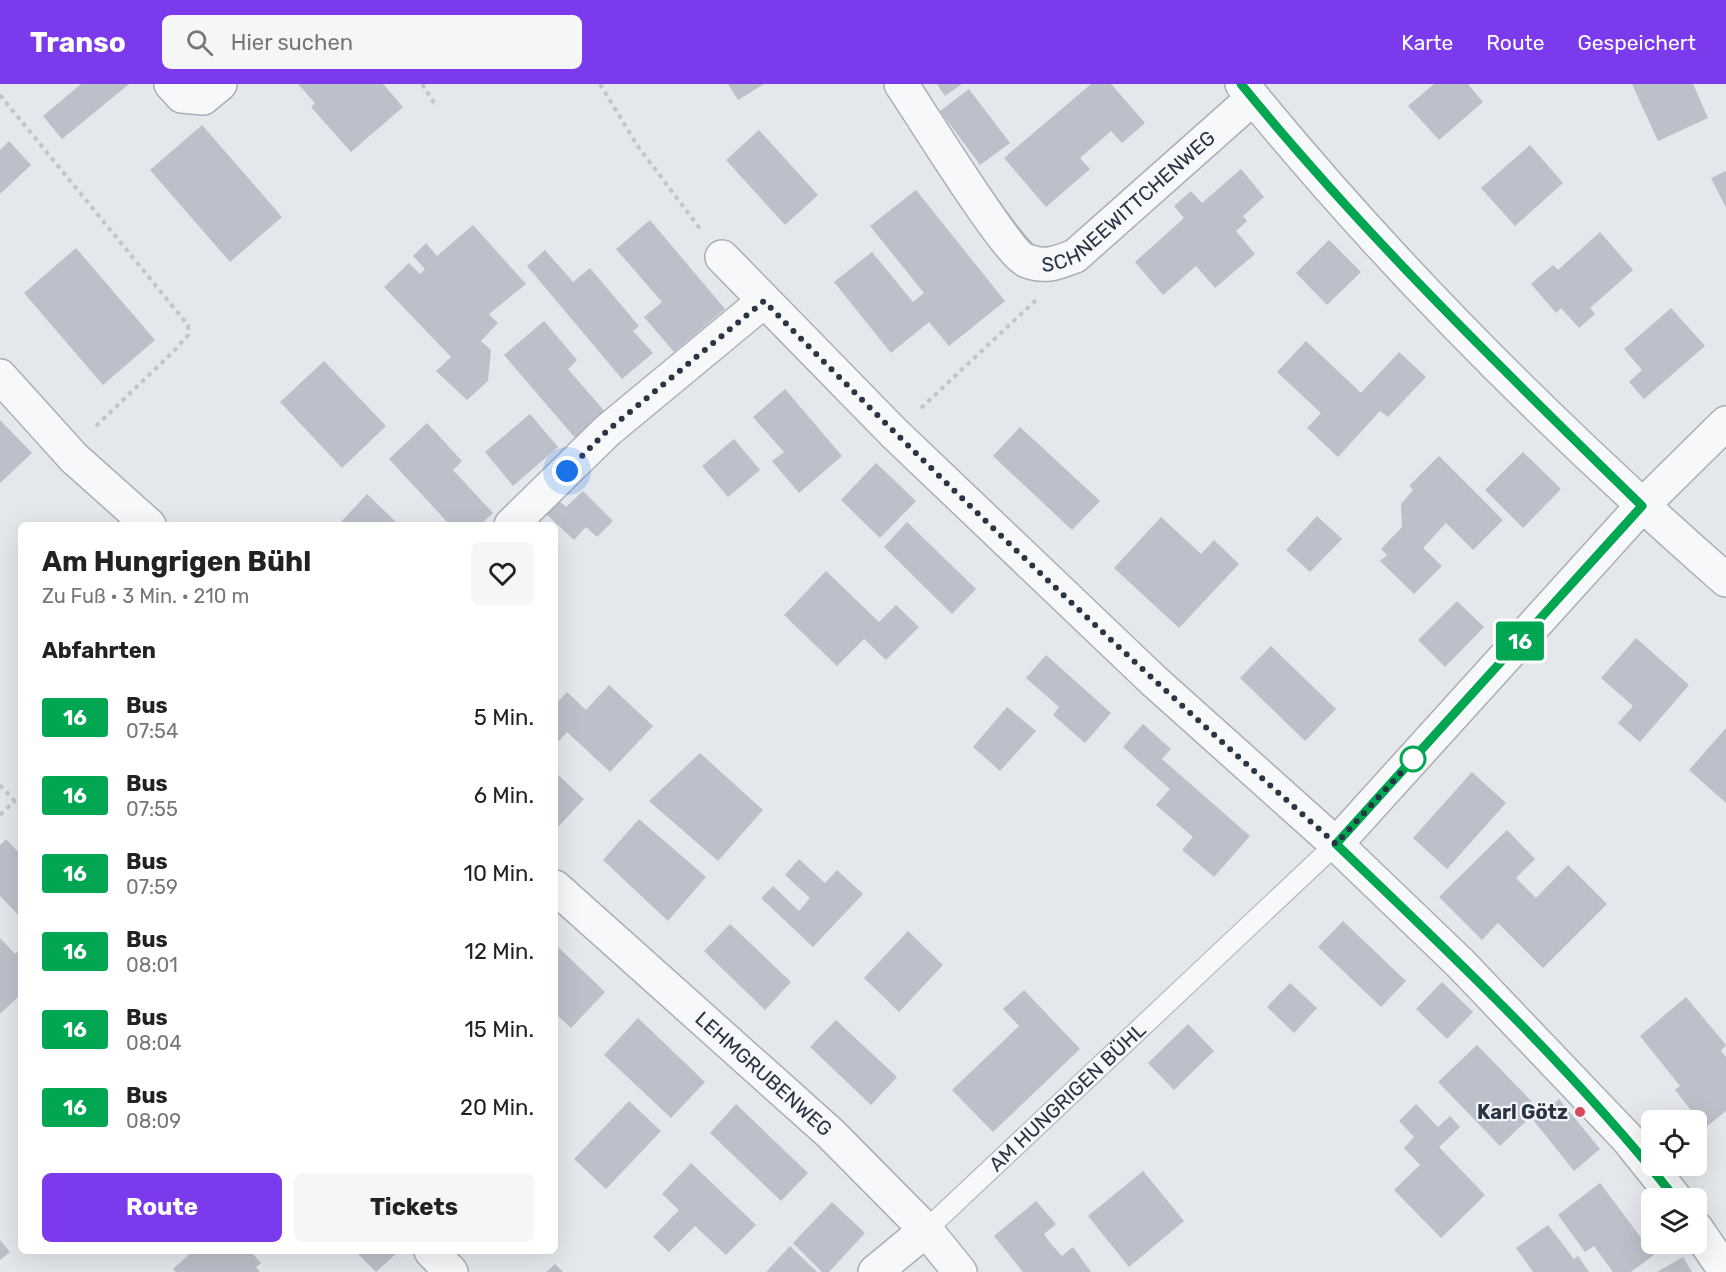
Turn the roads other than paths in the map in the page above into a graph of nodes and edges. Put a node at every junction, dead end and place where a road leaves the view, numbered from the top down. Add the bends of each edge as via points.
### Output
1 (171, 84) edge
2 (220, 84) edge
3 (901, 84) edge
4 (1247, 91) edge
5 (722, 257) road end
6 (764, 301) junction
7 (0, 376) edge
8 (1726, 423) edge
9 (1642, 506) junction
10 (146, 522) edge
11 (514, 522) edge
12 (1726, 580) edge
13 (1336, 844) junction
14 (558, 890) edge
15 (1667, 1188) edge
16 (926, 1230) junction
17 (1707, 1244) edge
18 (435, 1254) edge
19 (451, 1272) edge
20 (875, 1272) edge
21 (960, 1272) edge
22 (1726, 1272) edge

1 - 2 street via 182,96 203,98
3 - 4 street, SCHNEEWITTCHENWEG via 995,227 1024,261 1050,266 1075,256
4 - 9 street, SCHNEEWITTCHENWEG via 1340,199 1468,335
5 - 6 street
6 - 11 street via 607,431
6 - 13 street via 894,434 1154,681
7 - 10 street via 71,455
8 - 9 street, AM HUNGRIGEN BÜHL
9 - 12 street, SCHNEEWITTCHENWEG
9 - 13 street, AM HUNGRIGEN BÜHL
13 - 15 street via 1460,963 1627,1138
13 - 16 lane, AM HUNGRIGEN BÜHL
14 - 16 street, LEHMGRUBENWEG via 831,1134
16 - 20 street, AM HUNGRIGEN BÜHL
16 - 21 street, LEHMGRUBENWEG
17 - 22 street
18 - 19 street

